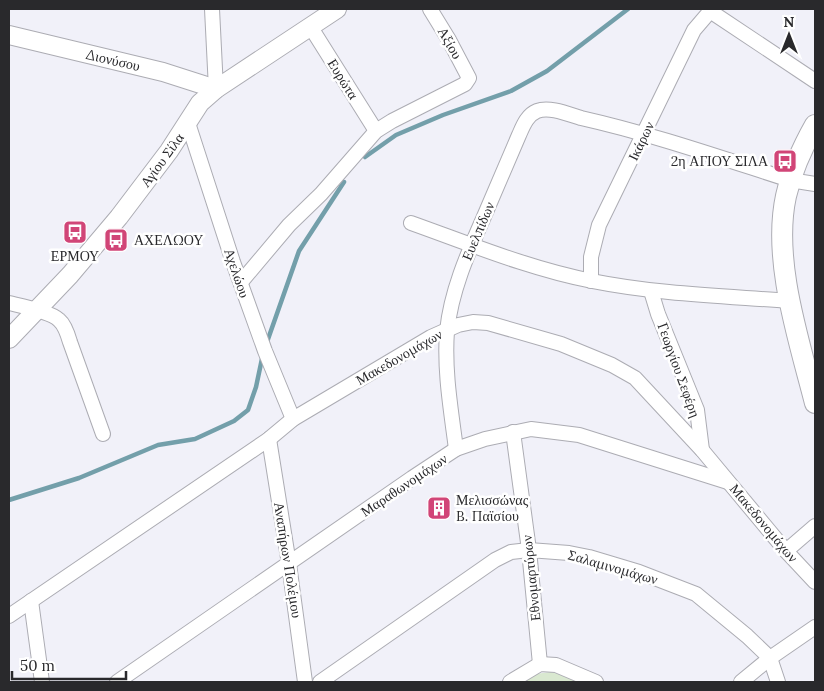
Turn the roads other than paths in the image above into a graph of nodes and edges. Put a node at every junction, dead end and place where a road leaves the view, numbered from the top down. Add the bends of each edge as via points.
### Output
1 (212, 9) edge
2 (337, 9) edge
3 (430, 9) edge
4 (711, 10) edge
5 (310, 26) junction
6 (9, 35) edge
7 (815, 81) edge
8 (216, 88) junction
9 (188, 123) junction
10 (815, 126) edge
11 (376, 131) junction
12 (644, 134) junction
13 (790, 180) junction
14 (815, 184) edge
15 (411, 223) dead end
16 (472, 245) junction
17 (592, 281) junction
18 (241, 282) junction
19 (651, 290) junction
20 (789, 301) junction
21 (9, 303) edge
22 (37, 310) junction
23 (448, 329) junction
24 (9, 339) edge
25 (815, 402) edge
26 (293, 420) junction
27 (513, 432) junction
28 (102, 434) dead end
29 (269, 439) junction
30 (456, 449) junction
31 (702, 450) junction
32 (730, 482) junction
33 (815, 526) edge
34 (529, 550) junction
35 (786, 551) junction
36 (289, 564) junction
37 (815, 582) edge
38 (31, 601) junction
39 (9, 616) edge
40 (815, 627) edge
41 (770, 658) junction
42 (540, 664) junction
43 (42, 682) edge
44 (117, 682) edge
45 (305, 682) edge
46 (320, 682) edge
47 (510, 682) edge
48 (596, 682) edge
49 (741, 682) edge
50 (778, 682) edge

1 - 8 street
2 - 5 street, Αγίου Σίλα
3 - 11 street, Αξίου via 469,78 465,84
4 - 7 street
4 - 12 street, Ικάρων via 694,30
5 - 8 street, Αγίου Σίλα
5 - 11 street, Ευρώτα
6 - 8 street, Διονύσου via 164,72
8 - 9 street, Αγίου Σίλα via 200,103
9 - 18 street, Αχελώου
9 - 22 street, Αγίου Σίλα via 119,217
10 - 13 main road
11 - 18 street via 321,194 288,225
12 - 13 street, Ευελπίδων
12 - 16 street, Ευελπίδων via 545,109 535,111 519,135
12 - 17 street, Ικάρων via 599,225 592,257
13 - 14 street, Ευελπίδων
13 - 20 main road via 783,230
15 - 16 street
16 - 17 street
16 - 23 street, Ευελπίδων via 454,296
17 - 19 street
18 - 26 street, Αχελώου
19 - 20 street
19 - 31 street, Γεωργίου Σεφέρη via 697,410
20 - 25 main road
21 - 22 street
22 - 24 street, Αγίου Σίλα
22 - 28 street via 59,319 66,330
23 - 26 street, Μακεδονομάχων
23 - 30 street, Ευελπίδων via 448,386
23 - 31 street, Μακεδονομάχων via 473,322 488,323 561,344 612,365 635,378
26 - 29 street, Μακεδονομάχων
27 - 30 street, Μαραθωνομάχων
27 - 32 street, Μαραθωνομάχων via 530,429 579,435
27 - 34 street, Εθνομαρτύρων
29 - 36 street, Αναπήρων Πολέμου
29 - 38 street, Μακεδονομάχων
30 - 36 street, Μαραθωνομάχων
31 - 32 street, Μακεδονομάχων
32 - 35 street, Μακεδονομάχων
33 - 35 street
34 - 41 street, Σαλαμινομάχων via 589,557 696,594
34 - 42 street, Εθνομαρτύρων
34 - 46 street, Σαλαμινομάχων via 511,552 495,560
35 - 37 street, Μακεδονομάχων
36 - 44 street, Μαραθωνομάχων
36 - 45 street, Αναπήρων Πολέμου
38 - 39 street, Μακεδονομάχων
38 - 43 street
40 - 41 street
41 - 49 street
41 - 50 street
42 - 47 street
42 - 48 street via 556,665

